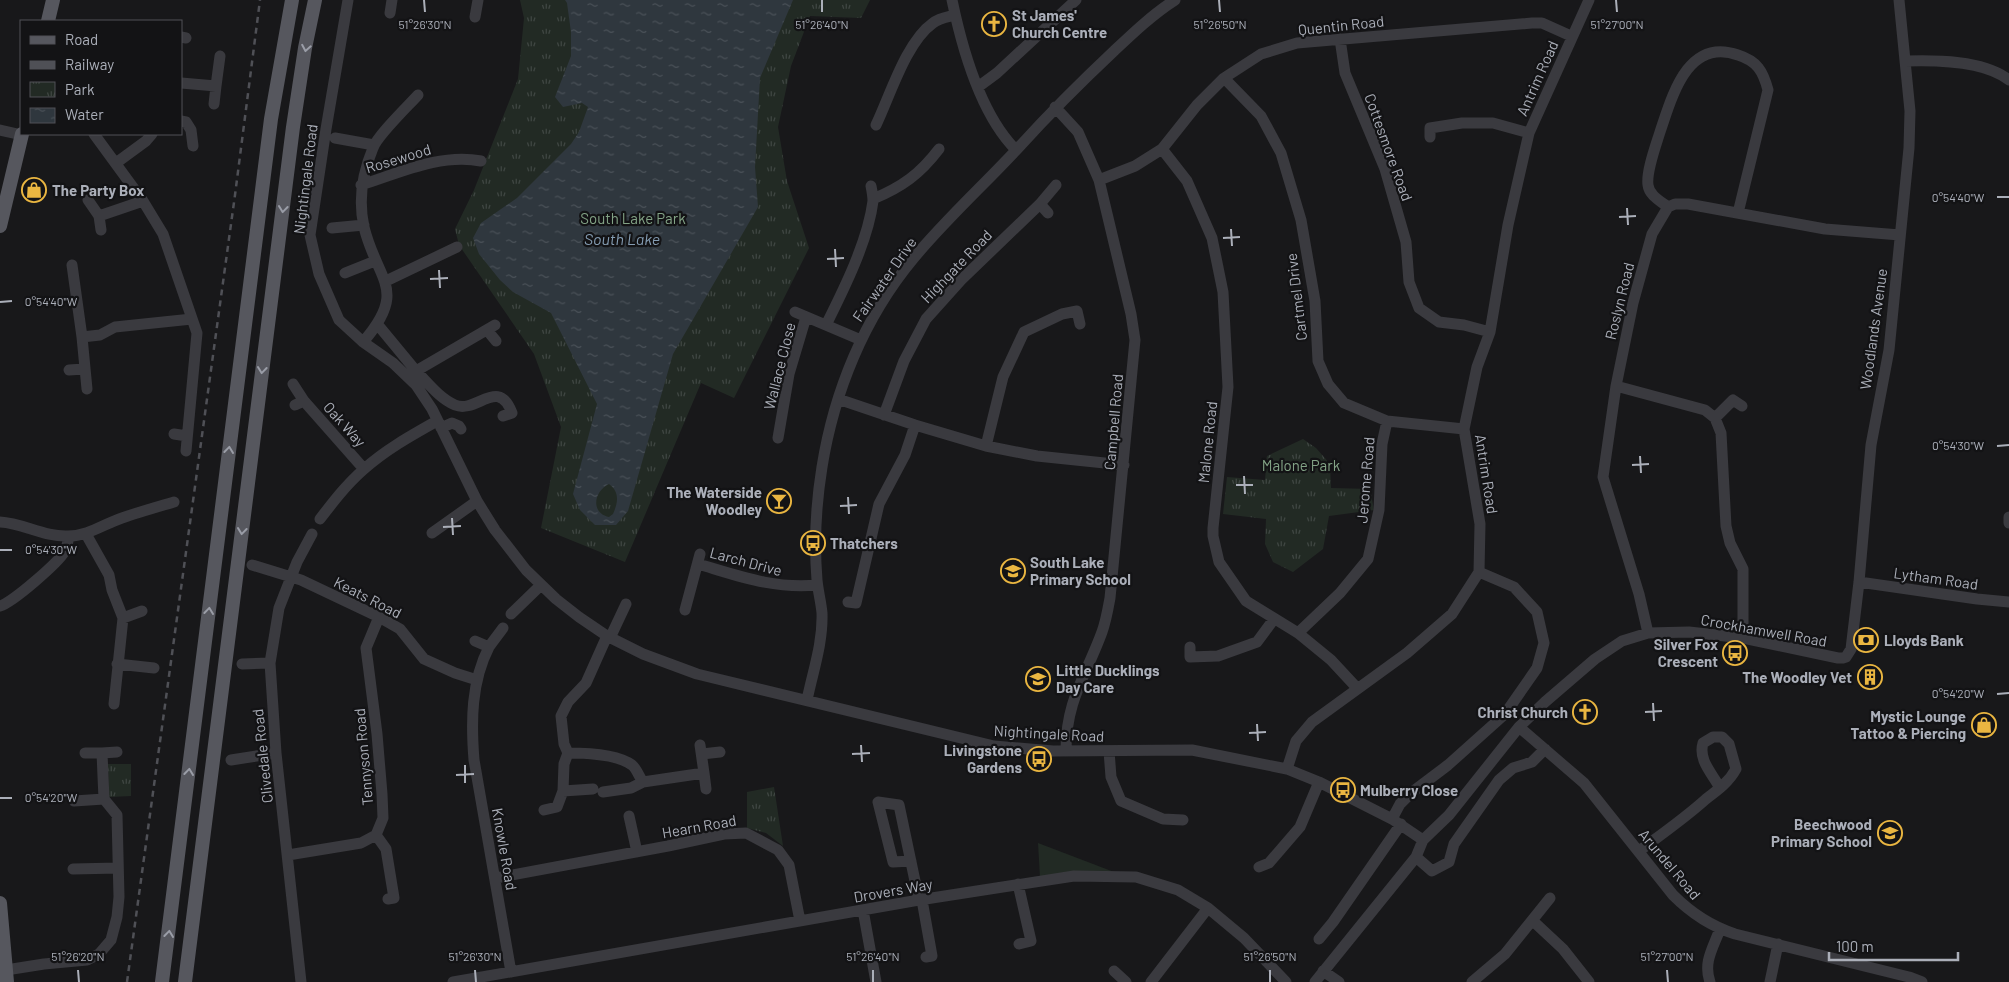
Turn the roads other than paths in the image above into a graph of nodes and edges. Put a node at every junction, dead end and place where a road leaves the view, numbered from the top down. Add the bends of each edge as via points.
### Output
1 (54, 0) edge
2 (292, 0) edge
3 (315, 0) edge
4 (348, 0) edge
5 (392, 0) edge
6 (478, 0) edge
7 (952, 0) edge
8 (1076, 0) edge
9 (1175, 0) edge
10 (1589, 0) edge
11 (1899, 0) edge
12 (390, 14) dead end
13 (955, 15) junction
14 (476, 17) dead end
15 (48, 20) edge
16 (1572, 36) junction
17 (1340, 39) junction
18 (220, 56) dead end
19 (1905, 61) junction
20 (1224, 78) junction
21 (2009, 80) edge
22 (182, 83) edge
23 (216, 86) junction
24 (978, 87) junction
25 (418, 95) dead end
26 (214, 104) dead end
27 (1055, 107) junction
28 (186, 119) edge
29 (876, 125) dead end
30 (0, 130) edge
31 (1427, 131) dead end
32 (1529, 132) junction
33 (20, 134) edge
34 (22, 135) edge
35 (95, 135) edge
36 (151, 135) edge
37 (335, 138) dead end
38 (193, 146) dead end
39 (374, 146) junction
40 (939, 149) dead end
41 (1162, 149) junction
42 (1016, 150) junction
43 (476, 157) dead end
44 (116, 163) junction
45 (1099, 180) junction
46 (361, 185) junction
47 (1056, 185) dead end
48 (871, 186) dead end
49 (88, 200) dead end
50 (873, 200) junction
51 (143, 201) junction
52 (1040, 204) junction
53 (1668, 207) junction
54 (1048, 213) dead end
55 (1738, 213) junction
56 (99, 216) junction
57 (364, 225) junction
58 (0, 226) edge
59 (332, 228) dead end
60 (101, 230) dead end
61 (1900, 235) junction
62 (451, 247) dead end
63 (375, 260) junction
64 (72, 265) dead end
65 (345, 272) dead end
66 (386, 281) junction
67 (795, 312) dead end
68 (806, 317) junction
69 (192, 319) junction
70 (1080, 324) dead end
71 (378, 325) junction
72 (826, 325) junction
73 (1490, 332) junction
74 (82, 337) junction
75 (861, 340) junction
76 (363, 342) junction
77 (496, 342) dead end
78 (84, 369) junction
79 (69, 370) dead end
80 (416, 372) junction
81 (293, 384) dead end
82 (1616, 386) junction
83 (87, 389) dead end
84 (838, 399) junction
85 (1735, 399) dead end
86 (512, 413) dead end
87 (884, 415) junction
88 (1715, 418) junction
89 (1388, 421) junction
90 (439, 425) junction
91 (915, 425) junction
92 (1464, 429) junction
93 (461, 430) dead end
94 (174, 434) dead end
95 (187, 436) junction
96 (778, 438) dead end
97 (986, 446) junction
98 (186, 450) dead end
99 (1124, 465) junction
100 (364, 468) junction
101 (477, 501) junction
102 (174, 502) dead end
103 (2009, 517) edge
104 (320, 520) dead end
105 (0, 522) edge
106 (2009, 523) edge
107 (432, 532) dead end
108 (86, 534) junction
109 (312, 534) dead end
110 (69, 536) junction
111 (252, 565) dead end
112 (1479, 572) junction
113 (291, 577) junction
114 (1859, 582) junction
115 (541, 585) junction
116 (817, 585) junction
117 (848, 602) dead end
118 (2009, 602) edge
119 (626, 604) dead end
120 (0, 606) edge
121 (685, 610) dead end
122 (142, 611) dead end
123 (511, 614) dead end
124 (380, 617) junction
125 (123, 618) junction
126 (1274, 619) junction
127 (503, 628) dead end
128 (1298, 633) junction
129 (1648, 633) junction
130 (608, 637) junction
131 (1743, 638) junction
132 (475, 641) dead end
133 (489, 647) junction
134 (1190, 657) dead end
135 (1843, 658) joint
136 (270, 663) junction
137 (117, 664) junction
138 (242, 664) dead end
139 (154, 668) dead end
140 (477, 680) junction
141 (1357, 688) junction
142 (807, 700) junction
143 (114, 704) dead end
144 (1519, 727) junction
145 (1545, 749) junction
146 (1066, 750) junction
147 (1109, 751) junction
148 (117, 752) dead end
149 (720, 752) dead end
150 (85, 753) dead end
151 (102, 753) junction
152 (276, 753) junction
153 (568, 753) junction
154 (230, 760) dead end
155 (1287, 770) junction
156 (704, 773) junction
157 (643, 782) junction
158 (1319, 782) junction
159 (1720, 788) dead end
160 (706, 789) dead end
161 (563, 791) junction
162 (104, 799) junction
163 (74, 801) dead end
164 (544, 810) dead end
165 (630, 816) dead end
166 (1178, 817) dead end
167 (1396, 821) junction
168 (376, 835) junction
169 (1423, 840) junction
170 (1638, 851) junction
171 (637, 852) junction
172 (288, 855) junction
173 (1416, 857) junction
174 (911, 861) junction
175 (73, 868) dead end
176 (118, 868) junction
177 (1266, 868) dead end
178 (496, 878) junction
179 (1018, 884) junction
180 (394, 898) dead end
181 (1550, 898) dead end
182 (921, 900) junction
183 (0, 903) edge
184 (1208, 908) junction
185 (863, 910) junction
186 (800, 921) junction
187 (1533, 921) junction
188 (1720, 929) junction
189 (1319, 939) dead end
190 (1019, 944) dead end
191 (1778, 944) junction
192 (932, 956) dead end
193 (1114, 971) dead end
194 (1323, 971) junction
195 (511, 972) junction
196 (7, 976) edge
197 (162, 982) edge
198 (185, 982) edge
199 (301, 982) edge
200 (453, 982) edge
201 (876, 982) edge
202 (1126, 982) edge
203 (1150, 982) edge
204 (1286, 982) edge
205 (1315, 982) edge
206 (1340, 982) edge
207 (1472, 982) edge
208 (1588, 982) edge
209 (1710, 982) edge
210 (1770, 982) edge
211 (1922, 982) edge

1 - 15 main road
197 -> 2 main road via 271,119
3 -> 198 main road via 293,127
4 - 76 street, Nightingale Road via 310,235 319,274 339,320
5 - 12 street
6 - 14 street
7 - 13 street
8 - 24 street via 997,74
9 - 27 street, Fairwater Drive via 1132,34
10 - 16 street, Antrim Road
11 - 19 street, Woodlands Avenue
13 - 24 street
13 - 29 street via 933,22 922,32 878,109
16 - 17 street, Quentin Road via 1542,23 1532,23
16 - 32 street, Antrim Road
17 - 20 street, Quentin Road via 1297,43 1261,54
17 - 73 street, Cottesmore Road via 1345,73 1385,169 1406,242 1409,282 1419,308 1439,322
18 - 23 street
19 - 21 street via 1981,66
19 - 61 street, Woodlands Avenue via 1910,123
20 - 41 street, Quentin Road
20 - 89 street, Cartmel Drive via 1260,116 1281,153 1301,220 1315,301 1318,361 1328,384 1344,404
22 - 23 street
23 - 26 street
24 - 42 street via 994,120
25 - 39 street
27 - 42 street, Fairwater Drive
27 - 45 street, Campbell Road via 1078,132
28 - 38 street
30 - 33 street
31 - 32 street via 1462,123 1493,122
32 - 73 street, Antrim Road via 1508,225
34 - 58 main road
35 - 44 street
36 - 44 street
37 - 39 street
39 - 46 street
40 - 50 street via 928,163 898,188
41 - 45 street, Quentin Road via 1135,166
41 - 126 street, Malone Road via 1187,181 1212,238 1223,292 1228,387 1213,528 1219,562 1246,601
42 - 75 street, Fairwater Drive via 912,260
43 - 46 street, Rosewood via 438,161
44 - 51 street
45 - 99 street, Campbell Road via 1135,340
46 - 57 street
47 - 52 street, Highgate Road
48 - 50 street
49 - 56 street
50 - 72 street via 858,254
51 - 56 street
51 - 69 street via 163,234
52 - 54 street
52 - 87 street, Highgate Road via 961,280 926,319 904,361
53 - 55 street via 1688,204
53 - 55 street via 1651,193 1648,184 1671,100 1690,65 1706,54 1728,51 1749,58 1764,73 1768,90
53 - 82 street, Roslyn Road via 1652,234 1632,303
55 - 61 street via 1825,229
56 - 60 street
57 - 59 street
57 - 63 street
61 - 114 street, Woodlands Avenue via 1889,350 1871,445
62 - 66 street
63 - 65 street
63 - 66 street
64 - 74 street
66 - 71 street via 388,293
67 - 68 street, Wallace Close
68 - 72 street, Wallace Close
68 - 96 street, Wallace Close via 776,420
69 - 74 street via 115,327 100,335
69 - 95 street via 197,333 197,350
70 - 97 street via 1076,307 1024,332 1003,377
71 - 76 street
71 - 80 street
72 - 75 street, Wallace Close
73 - 92 street, Antrim Road via 1476,366
74 - 78 street
75 - 84 street, Fairwater Drive
76 - 90 street, Nightingale Road via 393,363 416,385
77 - 80 street via 491,327
78 - 79 street
78 - 83 street
80 - 86 street via 456,406 466,407 492,396 502,398
81 - 100 street, Oak Way via 299,403
82 - 88 street via 1705,410
82 - 129 street, Roslyn Road via 1603,477
84 - 87 street
84 - 116 street, Fairwater Drive via 820,482
85 - 88 street
87 - 91 street
88 - 131 street via 1721,433 1726,526 1730,543 1743,568
89 - 92 street, Cartmel Drive
89 - 128 street, Jerome Road via 1382,444 1379,510 1368,559 1340,593
90 - 93 street via 452,423
90 - 100 street via 412,435
90 - 101 street, Nightingale Road
91 - 97 street
91 - 117 street via 905,455 879,504 856,603
92 - 112 street, Antrim Road via 1480,524
94 - 95 street
95 - 98 street
97 - 99 street via 1037,456
99 - 146 street, Campbell Road via 1110,598 1102,631 1076,690 1067,722
100 - 104 street
101 - 107 street via 439,522
101 - 115 street, Nightingale Road via 495,530
102 - 108 street via 120,518
103 - 106 street
105 - 110 street
108 - 110 street
108 - 125 street via 109,575
109 - 113 street, Clivedale Road
110 - 120 street via 61,557 8,604
111 - 113 street, Keats Road
112 - 141 street via 1452,614 1407,653
112 - 167 street via 1514,587 1537,612 1544,643 1537,668 1505,714 1400,804
113 - 124 street, Keats Road
113 - 136 street, Clivedale Road via 280,608
114 - 118 street, Lytham Road
114 - 135 street, Woodlands Avenue via 1851,649
115 - 123 street
115 - 130 street, Nightingale Road
116 - 121 street, Larch Drive via 773,585 699,559
116 - 142 street, Fairwater Drive via 822,614 820,644
119 - 130 street
122 - 125 street
124 - 140 street, Keats Road via 400,629 424,659
124 - 168 street, Tennyson Road via 366,648 382,794 383,818
125 - 137 street
126 - 128 street, Malone Road
126 - 134 street via 1257,642 1218,656
127 - 133 street, Knowle Road
128 - 141 street, Malone Road via 1331,660
129 - 131 street, Crockhamwell Road via 1688,632
129 - 144 street, Crockhamwell Road via 1622,641 1595,659
130 - 142 street, Nightingale Road via 697,674
130 - 153 street via 586,684 568,702 561,716
131 - 135 street, Crockhamwell Road
132 - 133 street
133 - 140 street, Knowle Road
136 - 138 street
136 - 152 street, Clivedale Road
137 - 139 street
137 - 143 street
140 - 178 street, Knowle Road via 472,731 474,760
141 - 155 street via 1312,722 1296,741
142 - 146 street, Nightingale Road via 994,746
144 - 145 street, Arundel Road
144 - 169 street, Crockhamwell Road via 1449,815
145 - 170 street, Arundel Road via 1584,783
145 - 173 street via 1532,762 1513,768 1499,780 1454,844 1449,862 1432,871
146 - 147 street, Nightingale Road
147 - 155 street, Nightingale Road via 1192,750
147 - 166 street via 1111,777 1121,801 1164,819
148 - 151 street
149 - 156 street via 701,750
150 - 151 street
151 - 162 street
152 - 154 street
152 - 172 street, Clivedale Road
153 - 157 street via 601,755 628,763 636,769
153 - 161 street via 564,764
155 - 158 street, Nightingale Road
156 - 157 street
156 - 160 street
157 - 161 street via 631,788 601,792
158 - 167 street, Nightingale Road
158 - 177 street via 1300,827
159 - 170 street
161 - 164 street via 557,808
162 - 163 street
162 - 176 street via 117,815
165 - 171 street
167 - 169 street, Nightingale Road
167 - 189 street via 1338,926
168 - 172 street via 361,843
168 - 180 street via 386,849
169 - 173 street, Crockhamwell Road
170 - 188 street, Arundel Road via 1673,896 1689,911
171 - 178 street, Hearn Road
171 - 186 street, Hearn Road via 724,834 746,833 778,850 789,865
172 - 199 street, Clivedale Road
173 - 194 street, Crockhamwell Road
174 - 174 street via 899,805 876,802 893,862
174 - 182 street
175 - 176 street
176 - 196 street via 117,917 110,940 99,954 81,962 44,964
178 - 195 street, Knowle Road
179 - 182 street, Drovers Way
179 - 184 street, Drovers Way via 1074,876 1136,877 1178,890
179 - 190 street via 1031,941
181 - 187 street
182 - 185 street, Drovers Way
182 - 192 street
183 - 196 main road
184 - 203 street
184 - 204 street, Drovers Way via 1244,938
185 - 186 street, Drovers Way
185 - 201 street
186 - 195 street, Drovers Way
187 - 207 street via 1505,954
187 - 208 street via 1563,949
188 - 191 street, Arundel Road
188 - 209 street via 1706,964
191 - 210 street
191 - 211 street, Arundel Road
193 - 202 street
194 - 205 street, Crockhamwell Road
194 - 206 street
195 - 200 street, Drovers Way

